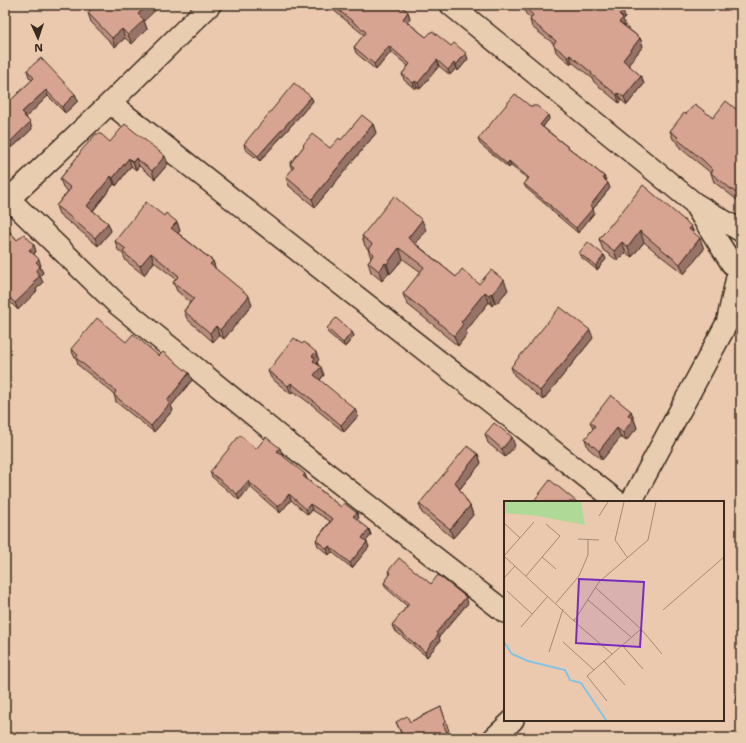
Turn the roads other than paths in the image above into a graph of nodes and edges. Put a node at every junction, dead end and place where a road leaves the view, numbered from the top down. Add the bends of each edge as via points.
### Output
1 (210, 5) edge
2 (451, 5) edge
3 (110, 103) junction
4 (7, 197) edge
5 (694, 203) junction
6 (741, 231) edge
7 (741, 244) edge
8 (737, 274) edge
9 (734, 313) edge
10 (617, 501) edge
11 (632, 501) edge
12 (504, 611) edge
13 (512, 721) edge
14 (494, 738) edge

1 - 3 street
2 - 5 street
3 - 4 street
3 - 10 street
4 - 12 street via 116,303 284,440
5 - 6 street
5 - 8 street
7 - 8 street via 738,247
8 - 9 street
9 - 11 street
13 - 14 street

